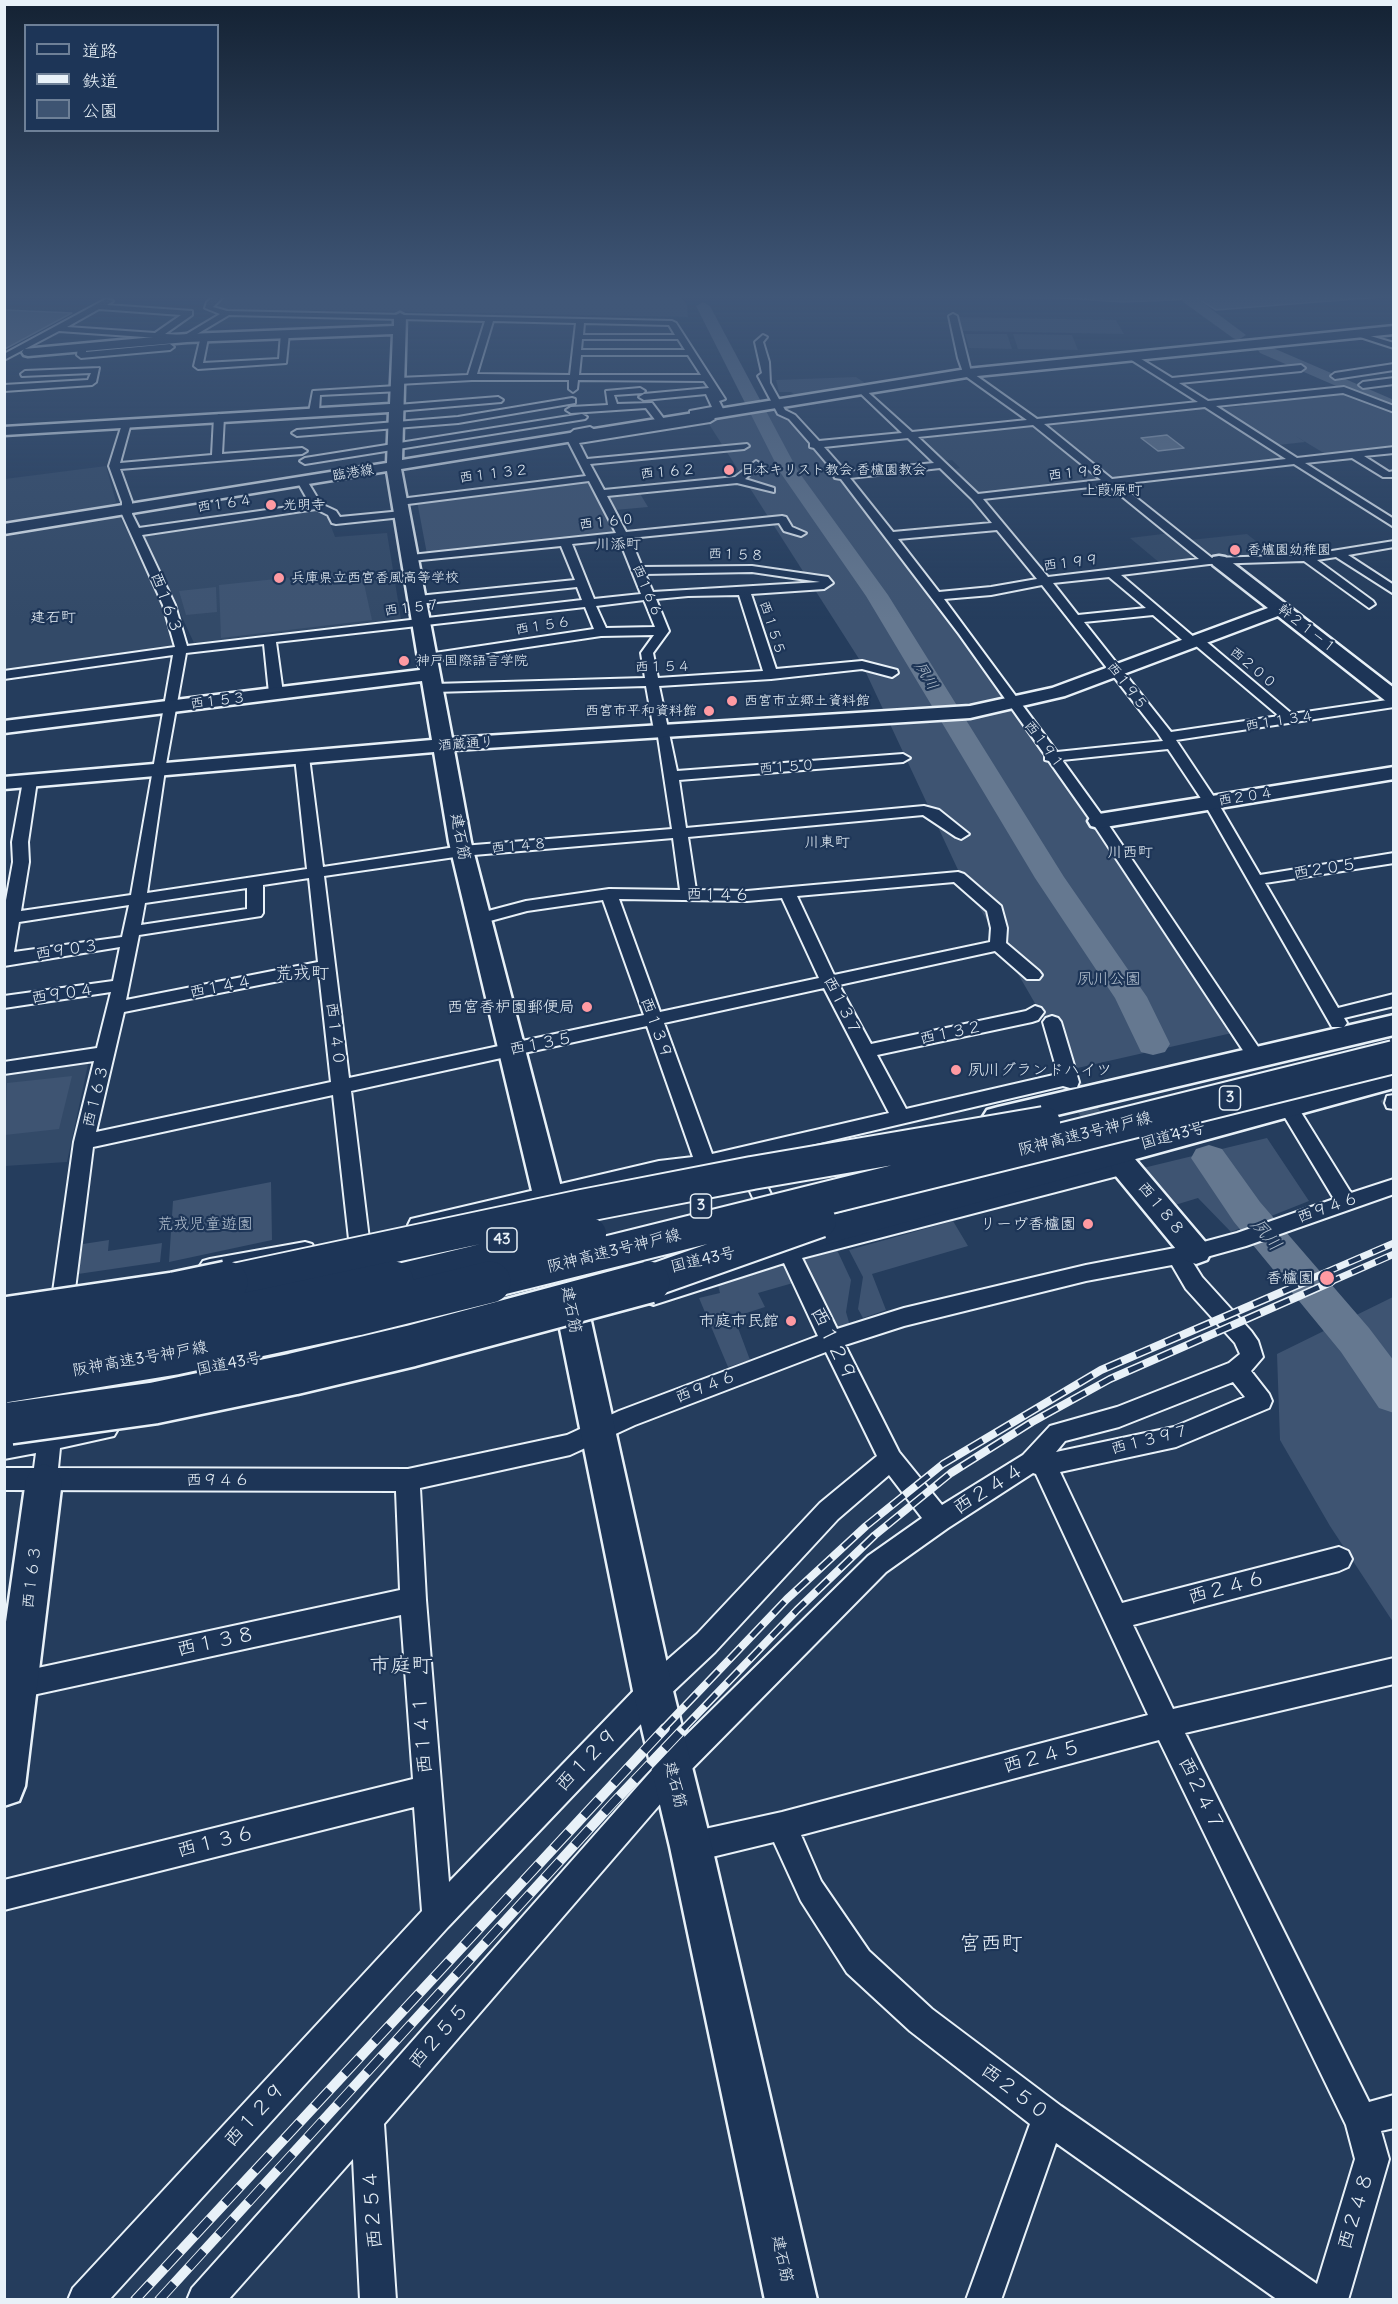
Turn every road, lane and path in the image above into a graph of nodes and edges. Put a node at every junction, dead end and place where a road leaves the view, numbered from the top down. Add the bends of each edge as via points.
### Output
1 (1206, 404) edge
2 (315, 405) edge
3 (350, 405) edge
4 (397, 405) edge
5 (423, 405) edge
6 (483, 405) edge
7 (553, 405) edge
8 (574, 405) edge
9 (593, 405) edge
10 (621, 405) edge
11 (650, 405) edge
12 (717, 405) edge
13 (723, 405) edge
14 (778, 405) edge
15 (806, 405) edge
16 (877, 405) edge
17 (1011, 405) edge
18 (1201, 405) edge
19 (613, 407) joint
20 (314, 411) junction
21 (781, 411) junction
22 (498, 412) junction
23 (292, 413) junction
24 (730, 413) junction
25 (219, 417) junction
26 (582, 417) junction
27 (659, 419) junction
28 (396, 420) junction
29 (1034, 421) junction
30 (126, 423) junction
31 (513, 424) junction
32 (601, 428) junction
33 (4, 431) edge
34 (444, 432) dead end
35 (297, 433) junction
36 (909, 434) junction
37 (572, 439) junction
38 (532, 444) junction
39 (814, 444) junction
40 (744, 446) dead end
41 (1394, 450) edge
42 (1355, 455) junction
43 (304, 456) junction
44 (217, 458) junction
45 (1296, 461) junction
46 (756, 464) dead end
47 (942, 465) junction
48 (114, 466) junction
49 (584, 469) junction
50 (1394, 474) edge
51 (514, 475) dead end
52 (841, 476) junction
53 (306, 480) junction
54 (738, 480) junction
55 (1111, 483) junction
56 (519, 486) junction
57 (770, 490) dead end
58 (600, 494) junction
59 (976, 497) junction
60 (317, 506) junction
61 (127, 508) junction
62 (401, 508) junction
63 (1394, 524) edge
64 (1000, 526) junction
65 (4, 529) edge
66 (137, 532) junction
67 (801, 533) dead end
68 (623, 536) junction
69 (890, 536) junction
70 (565, 542) junction
71 (1394, 544) edge
72 (1340, 554) junction
73 (411, 558) junction
74 (1307, 558) junction
75 (1214, 561) junction
76 (639, 571) junction
77 (1112, 573) junction
78 (1045, 581) junction
79 (582, 583) junction
80 (824, 585) joint
81 (744, 591) junction
82 (1394, 591) edge
83 (650, 596) junction
84 (936, 596) junction
85 (418, 600) junction
86 (591, 604) junction
87 (1369, 604) dead end
88 (1281, 609) junction
89 (1157, 611) junction
90 (1075, 619) junction
91 (422, 621) junction
92 (663, 631) junction
93 (601, 632) junction
94 (270, 639) junction
95 (1195, 641) junction
96 (182, 650) junction
97 (1116, 671) junction
98 (431, 673) junction
99 (892, 673) dead end
100 (4, 675) edge
101 (771, 675) junction
102 (653, 682) junction
103 (276, 693) junction
104 (1394, 698) edge
105 (1009, 702) junction
106 (1394, 704) edge
107 (171, 706) junction
108 (1290, 719) junction
109 (4, 727) edge
110 (662, 731) junction
111 (1169, 741) junction
112 (444, 745) junction
113 (302, 757) junction
114 (1052, 757) junction
115 (903, 758) dead end
116 (158, 770) junction
117 (1394, 773) edge
118 (671, 776) junction
119 (30, 781) junction
120 (4, 783) edge
121 (1211, 803) junction
122 (1098, 823) junction
123 (680, 832) junction
124 (961, 834) dead end
125 (462, 851) junction
126 (1394, 858) edge
127 (21, 862) junction
128 (4, 864) edge
129 (315, 873) junction
130 (1257, 880) junction
131 (255, 881) junction
132 (609, 894) junction
133 (689, 894) junction
134 (788, 894) junction
135 (138, 899) junction
136 (10, 918) junction
137 (479, 919) junction
138 (130, 936) junction
139 (998, 945) junction
140 (5, 960) edge
141 (326, 966) junction
142 (1033, 975) dead end
143 (829, 982) junction
144 (121, 985) junction
145 (1394, 1000) edge
146 (4, 1002) edge
147 (116, 1008) junction
148 (1035, 1012) dead end
149 (654, 1021) junction
150 (1052, 1022) dead end
151 (1394, 1025) edge
152 (1394, 1038) edge
153 (1245, 1041) junction
154 (510, 1050) junction
155 (866, 1051) junction
156 (106, 1053) junction
157 (1394, 1057) edge
158 (4, 1068) edge
159 (341, 1086) junction
160 (1393, 1095) edge
161 (901, 1117) junction
162 (1297, 1119) junction
163 (1055, 1131) junction
164 (84, 1143) junction
165 (705, 1162) junction
166 (1123, 1164) joint
167 (756, 1183) junction
168 (1394, 1186) edge
169 (548, 1195) junction
170 (1346, 1201) junction
171 (555, 1229) junction
172 (359, 1239) junction
173 (787, 1247) junction
174 (1187, 1254) junction
175 (62, 1295) junction
176 (4, 1303) edge
177 (570, 1307) junction
178 (4, 1318) edge
179 (59, 1330) junction
180 (4, 1339) edge
181 (831, 1340) junction
182 (4, 1357) edge
183 (1237, 1370) junction
184 (4, 1382) edge
185 (53, 1400) junction
186 (6, 1425) edge
187 (597, 1432) junction
188 (51, 1440) junction
189 (891, 1459) junction
190 (1038, 1464) junction
191 (4, 1479) edge
192 (44, 1480) junction
193 (408, 1480) junction
194 (939, 1520) junction
195 (1339, 1559) dead end
196 (413, 1599) junction
197 (1116, 1617) junction
198 (1394, 1671) edge
199 (653, 1691) junction
200 (12, 1706) edge
201 (1166, 1724) junction
202 (671, 1770) junction
203 (4, 1786) edge
204 (427, 1790) junction
205 (782, 1827) junction
206 (691, 1847) junction
207 (4, 1895) edge
208 (437, 1916) junction
209 (1394, 2111) edge
210 (367, 2118) junction
211 (1049, 2118) junction
212 (1361, 2121) junction
213 (85, 2300) edge
214 (204, 2300) edge
215 (378, 2300) edge
216 (791, 2300) edge
217 (983, 2300) edge
218 (1309, 2300) edge
219 (1330, 2300) edge

1 - 45 street
2 - 20 street
3 - 28 street
4 - 28 street, 建石筋
5 - 28 street
6 - 28 street
7 - 22 street
8 - 26 street
9 - 19 street
10 - 19 street
11 - 27 street
12 - 27 street via 718,409
13 - 24 street
14 - 21 street, 西１９１
15 - 21 street
16 - 36 street, 西１９５
17 - 29 street, 幹２１－１
18 - 29 street
20 - 23 street
20 - 28 street
21 - 24 street, 臨港線
21 - 39 street, 西１９１
22 - 28 street via 458,420
22 - 31 street
23 - 25 street
23 - 35 street
24 - 37 street, 臨港線
25 - 30 street
25 - 44 street
26 - 31 street
26 - 32 street
27 - 32 street
28 - 31 street
28 - 35 street
28 - 38 street, 臨港線
28 - 43 street
28 - 53 street, 臨港線
28 - 62 street, 建石筋
29 - 36 street
29 - 55 street, 幹２１－１
30 - 33 street
30 - 48 street
31 - 34 street
31 - 38 street
32 - 37 street via 577,432
35 - 43 street
36 - 39 street
36 - 47 street, 西１９５
37 - 38 street, 臨港線
37 - 49 street, 西１６６
39 - 52 street, 西１９１
40 - 49 street, 西１１３２
41 - 42 street, 西１９８
42 - 45 street, 西１９８
42 - 50 street via 1387,475
43 - 44 street
43 - 53 street
44 - 48 street
45 - 55 street, 西１９８
45 - 63 street
46 - 54 street
47 - 52 street
47 - 59 street, 西１９５
48 - 61 street, 西１６３
49 - 56 street, 西１１３２
49 - 58 street, 西１６６
51 - 56 street
52 - 69 street, 西１９１
53 - 60 street
53 - 61 street, 臨港線
54 - 57 street
54 - 58 street, 西１６２
55 - 59 street, 西１９８
55 - 75 street, 幹２１－１
56 - 62 street, 西１１３２
58 - 68 street, 西１６６
59 - 64 street, 西１９５
60 - 62 street, 西１１３２ via 332,513 336,521
60 - 66 street, 西１６４
61 - 65 street, 臨港線
61 - 66 street, 西１６３
62 - 73 street, 建石筋
64 - 69 street
64 - 78 street, 西１９５
66 - 96 street, 西１６３ via 170,605
67 - 68 street, 西１６０ via 788,529 782,519
68 - 70 street, 西１６０
68 - 76 street, 西１６６
69 - 84 street, 西１９１
70 - 73 street, 西１６０
70 - 79 street
71 - 72 street, 西１９９
72 - 74 street, 西１９９
72 - 82 street
73 - 85 street, 建石筋
74 - 75 street, 西１９９
74 - 87 street
75 - 77 street, 西１９９
75 - 88 street, 幹２１－１
76 - 80 street, 西１５８ via 752,569 824,579
76 - 83 street, 西１６６
77 - 78 street, 西１９９
77 - 89 street, 西２００
78 - 84 street, 西１９９
78 - 90 street, 西１９５
79 - 85 street
79 - 86 street
80 - 81 street, 西１５７
81 - 83 street, 西１５７
81 - 101 street, 西１５５
83 - 86 street, 西１５７
83 - 92 street, 西１６６
84 - 105 street, 西１９１
85 - 91 street, 建石筋
86 - 91 street, 西１５７
86 - 93 street
88 - 95 street, 酒蔵通り
88 - 104 street, 幹２１－１
89 - 90 street
89 - 95 street, 西２００
90 - 97 street, 西１９５
91 - 94 street, 西１５７
91 - 98 street, 建石筋
92 - 93 street, 西１５６
92 - 102 street, 西１６６ via 647,653
93 - 98 street, 西１５６
94 - 96 street, 西１５７
94 - 103 street
95 - 97 street, 酒蔵通り
95 - 108 street, 西２００
96 - 100 street, 西１５７
96 - 107 street, 西１６３
97 - 105 street, 酒蔵通り via 1058,692
97 - 111 street, 西１９５
98 - 102 street, 西１５４
98 - 103 street, 西１５３
98 - 112 street, 建石筋
99 - 101 street, 西１５４ via 862,665
101 - 102 street, 西１５４
102 - 110 street, 西１６６
103 - 107 street, 西１５３
105 - 110 street, 酒蔵通り via 970,712
105 - 114 street, 西１９１
106 - 108 street, 西１１３４
107 - 109 street, 西１５３
107 - 116 street, 西１６３
108 - 111 street, 西１１３４
110 - 112 street, 酒蔵通り
110 - 118 street, 西１６６
111 - 114 street, 西１１３４
111 - 121 street, 西１９５
112 - 113 street, 酒蔵通り
112 - 125 street, 建石筋
113 - 116 street, 酒蔵通り
113 - 129 street, 西１４０
114 - 122 street, 西１９１
115 - 118 street, 西１５０
116 - 119 street, 酒蔵通り
116 - 135 street, 西１６３
117 - 121 street, 西２０４
118 - 123 street, 西１６６
119 - 120 street, 酒蔵通り
119 - 127 street via 20,842
121 - 122 street, 西２０４
121 - 130 street, 西１９５
122 - 153 street, 西１９１
123 - 124 street, 西１４８ via 924,810
123 - 125 street, 西１４８
123 - 133 street, 西１６６
125 - 129 street, 西１４８
125 - 137 street, 建石筋
126 - 130 street, 西２０５
127 - 128 street
127 - 136 street
129 - 131 street, 西１４８
129 - 141 street, 西１４０
130 - 145 street, 西１９５ via 1335,1019
131 - 135 street, 西１４８
131 - 138 street, 西９０３ via 255,913
132 - 133 street, 西１４６
132 - 137 street, 西１４６ via 526,906
132 - 149 street, 西１３９
133 - 134 street, 西１４６
134 - 139 street, 西１４６ via 958,877 996,909
134 - 143 street, 西１３７
135 - 136 street, 西１４８
135 - 138 street, 西１６３
136 - 140 street
137 - 154 street, 建石筋
138 - 140 street, 西９０３
138 - 144 street, 西１６３
139 - 142 street
139 - 143 street, 西１３５
141 - 147 street, 西１４４
141 - 159 street, 西１４０
143 - 149 street, 西１３５
143 - 155 street, 西１３７
144 - 146 street, 西９０４
144 - 147 street, 西１６３
147 - 156 street, 西１６３
148 - 155 street, 西１３２ via 1032,1016
149 - 154 street, 西１３５
149 - 165 street, 西１３９
150 - 161 street via 1069,1080
151 - 153 highway, 43
152 - 163 highway, 阪神高速3号神戸線 / 3
153 - 167 highway, 43 via 995,1119
154 - 159 street, 西１３５
154 - 169 street, 建石筋
155 - 161 street, 西１３７
156 - 158 street
156 - 164 street, 西１６３
157 - 163 highway, 阪神高速3号神戸線 / 3, bridge
159 - 164 street, 西１３５
159 - 172 street, 西１４０
160 - 162 highway, 国道43号
161 - 165 street
162 - 170 street
162 - 173 highway, 国道43号
163 - 178 highway, bridge via 752,1173 174,1293
163 - 182 highway, 阪神高速3号神戸線 / 3, bridge via 354,1291 178,1328
163 - 184 highway, 阪神高速3号神戸線 / 3, bridge via 356,1315 175,1354
163 - 186 highway, bridge via 996,1170 784,1232 643,1284 270,1379 154,1403
164 - 175 street, 西１６３
165 - 169 street via 658,1168
166 - 173 street
166 - 174 street, 西１８８
167 - 171 highway, 43
167 - 173 street, 西１２９
168 - 170 street, 西９４６
169 - 171 street, 建石筋
169 - 172 street
170 - 174 street, 西９４６ via 1239,1240
171 - 177 street, 建石筋
171 - 179 highway, 43 via 220,1304
172 - 175 street
173 - 177 highway, 国道43号
173 - 181 street, 西１２９
174 - 181 street, 西９４６ via 1074,1276 904,1317
174 - 183 street via 1194,1283 1250,1348 1252,1357
175 - 176 street
175 - 179 street, 西１６３
177 - 185 highway, 国道43号
177 - 187 street, 建石筋
177 - 188 street via 250,1403
179 - 180 highway, 43
179 - 185 street, 西１６３
181 - 187 street, 西９４６
181 - 189 street, 西１２９
183 - 190 street, 西２４４ via 1119,1417 1058,1432
183 - 190 street, 西１３９７ via 1261,1401 1176,1437
185 - 186 highway, 国道43号
185 - 188 street, 西１６３
186 - 188 street
187 - 193 street, 西９４６ via 570,1445
187 - 199 street, 建石筋
188 - 192 street, 西１６３
189 - 194 street
189 - 199 street, 西１２９ via 829,1511 706,1644
190 - 194 street, 西２４４
190 - 197 street, 西２４７
191 - 192 street, 西９４６
192 - 193 street, 西９４６
192 - 200 street, 西１６３
193 - 196 street, 西１４１
194 - 202 street, 西２４４ via 877,1564
195 - 197 street, 西２４６
196 - 200 street, 西１３８
196 - 204 street, 西１４１
197 - 201 street, 西２４７
198 - 201 street, 西２４５
199 - 202 street, 建石筋
199 - 208 street, 西１２９
200 - 203 street, 西１６３
201 - 205 street, 西２４５
201 - 212 street, 西２４７
202 - 206 street, 建石筋
202 - 210 street, 西２５５
204 - 207 street, 西１３６
204 - 208 street, 西１４１
205 - 206 street, 西２４５
205 - 211 street, 西２５０ via 811,1891 858,1962 921,2020
206 - 216 street, 建石筋
208 - 213 street, 西１２９
209 - 212 street
210 - 214 street, 西２５５
210 - 215 street, 西２５４
211 - 217 street
211 - 218 street, 西２５０
212 - 219 street, 西２４８ via 1372,2159

